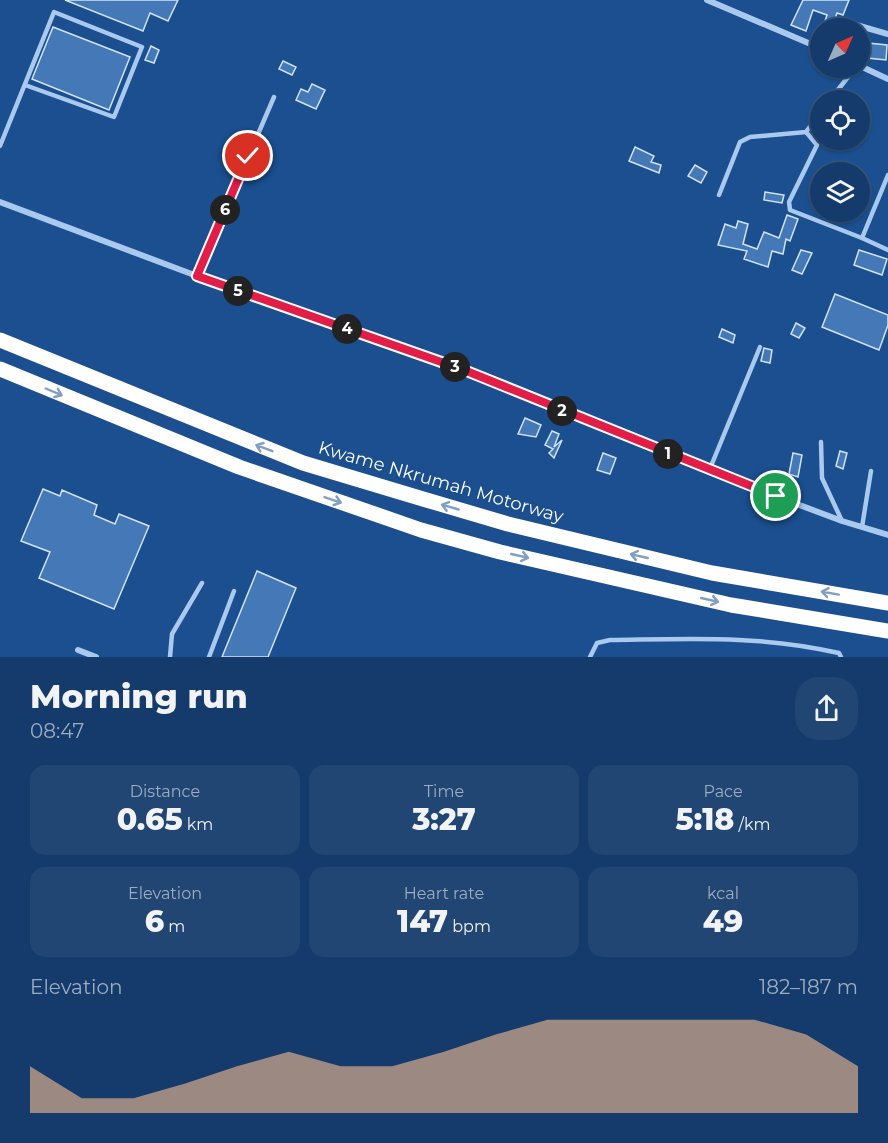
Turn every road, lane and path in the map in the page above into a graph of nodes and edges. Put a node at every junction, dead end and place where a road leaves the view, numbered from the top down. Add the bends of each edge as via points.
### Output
1 (707, 0) edge
2 (870, 29) edge
3 (888, 34) edge
4 (810, 44) edge
5 (870, 71) edge
6 (847, 78) edge
7 (888, 79) edge
8 (25, 85) junction
9 (838, 90) edge
10 (274, 96) dead end
11 (810, 127) edge
12 (806, 132) junction
13 (0, 146) edge
14 (888, 175) edge
15 (718, 195) dead end
16 (0, 202) edge
17 (862, 238) junction
18 (888, 250) edge
19 (197, 276) junction
20 (0, 332) edge
21 (0, 340) edge
22 (760, 347) dead end
23 (29, 352) junction
24 (0, 369) edge
25 (821, 442) dead end
26 (709, 471) junction
27 (871, 471) dead end
28 (842, 521) junction
29 (862, 527) junction
30 (888, 535) edge
31 (202, 583) dead end
32 (234, 591) dead end
33 (888, 603) edge
34 (888, 630) edge
35 (78, 650) dead end
36 (96, 657) edge
37 (170, 657) edge
38 (208, 657) edge
39 (590, 657) edge
40 (841, 657) edge

1 - 4 street
2 - 3 street
5 - 7 street
6 - 9 lane
8 - 8 lane via 54,12 142,47 114,117
8 - 13 lane
10 - 19 lane
11 - 12 lane
12 - 15 lane via 750,137 740,142
12 - 17 lane via 817,145 789,202 790,210
14 - 17 lane
16 - 19 street
17 - 18 lane
19 - 26 street via 464,370
20 - 23 lane
21 - 23 highway, Kwame Nkrumah Motorway
22 - 26 lane
33 -> 23 highway, Kwame Nkrumah Motorway via 712,573 508,524 303,463
24 -> 34 highway via 229,463 421,530 731,605
25 - 28 lane via 822,478
26 - 28 street
27 - 29 lane
28 - 29 street
29 - 30 street
31 - 37 lane via 172,634
32 - 38 lane
35 - 36 street
39 - 40 lane via 597,643 610,640 701,639 767,640 838,653

